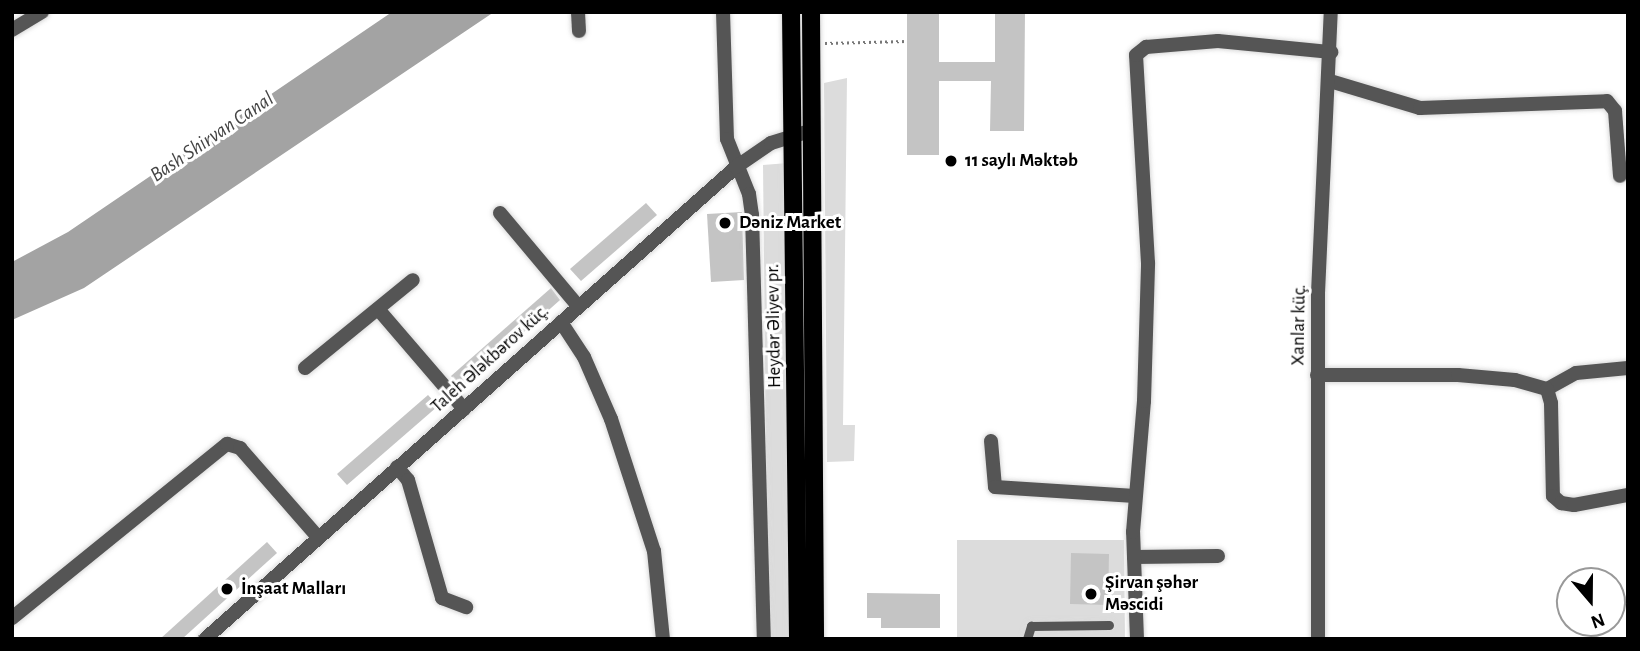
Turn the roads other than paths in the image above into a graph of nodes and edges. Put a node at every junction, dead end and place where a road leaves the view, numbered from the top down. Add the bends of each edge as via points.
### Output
1 (42, 12) edge
2 (578, 12) edge
3 (723, 12) edge
4 (791, 12) edge
5 (811, 12) edge
6 (1331, 12) edge
7 (12, 30) edge
8 (579, 31) dead end
9 (1331, 52) junction
10 (1330, 80) junction
11 (813, 130) junction
12 (793, 133) junction
13 (736, 167) junction
14 (1620, 176) dead end
15 (500, 213) dead end
16 (413, 280) dead end
17 (578, 306) junction
18 (378, 309) junction
19 (561, 322) junction
20 (305, 368) dead end
21 (1628, 368) edge
22 (1317, 375) junction
23 (1547, 389) junction
24 (464, 409) junction
25 (991, 441) dead end
26 (397, 467) junction
27 (1628, 495) edge
28 (1135, 496) junction
29 (318, 537) junction
30 (1218, 556) dead end
31 (1134, 557) junction
32 (466, 607) dead end
33 (12, 618) edge
34 (1109, 625) dead end
35 (205, 639) edge
36 (663, 639) edge
37 (764, 639) edge
38 (798, 639) edge
39 (816, 639) edge
40 (1027, 639) edge
41 (1137, 639) edge
42 (1318, 639) edge

1 - 7 street
2 - 8 street
3 - 13 street via 724,114
4 - 12 main road, Heydər Əliyev pr.
5 - 11 main road, Heydər Əliyev pr.
6 - 9 street, Xanlar küç.
9 - 10 street, Xanlar küç.
9 - 28 street via 1218,41 1146,47 1136,55 1148,328
10 - 14 street via 1420,108 1607,102 1615,111
10 - 22 street, Xanlar küç.
11 - 12 street, Taleh Ələkbərov küç.
11 - 39 main road, Heydər Əliyev pr.
12 - 13 street, Taleh Ələkbərov küç.
12 - 38 main road, Heydər Əliyev pr.
13 - 17 street, Taleh Ələkbərov küç.
13 - 37 street via 752,215
15 - 17 street
16 - 18 street
17 - 19 street, Taleh Ələkbərov küç.
18 - 20 street
18 - 24 street
19 - 24 street, Taleh Ələkbərov küç.
19 - 36 street via 584,357 611,419 650,538 660,576
21 - 23 street via 1576,373
22 - 23 street via 1458,375 1515,380
22 - 42 street, Xanlar küç.
23 - 27 street via 1553,496 1574,505
24 - 26 street, Taleh Ələkbərov küç.
25 - 28 street via 995,487
26 - 29 street, Taleh Ələkbərov küç.
26 - 32 street via 408,480 442,598
28 - 31 street
29 - 33 street via 240,448 227,443
29 - 35 street, Taleh Ələkbərov küç.
30 - 31 street
31 - 41 street
34 - 40 lane via 1031,626

